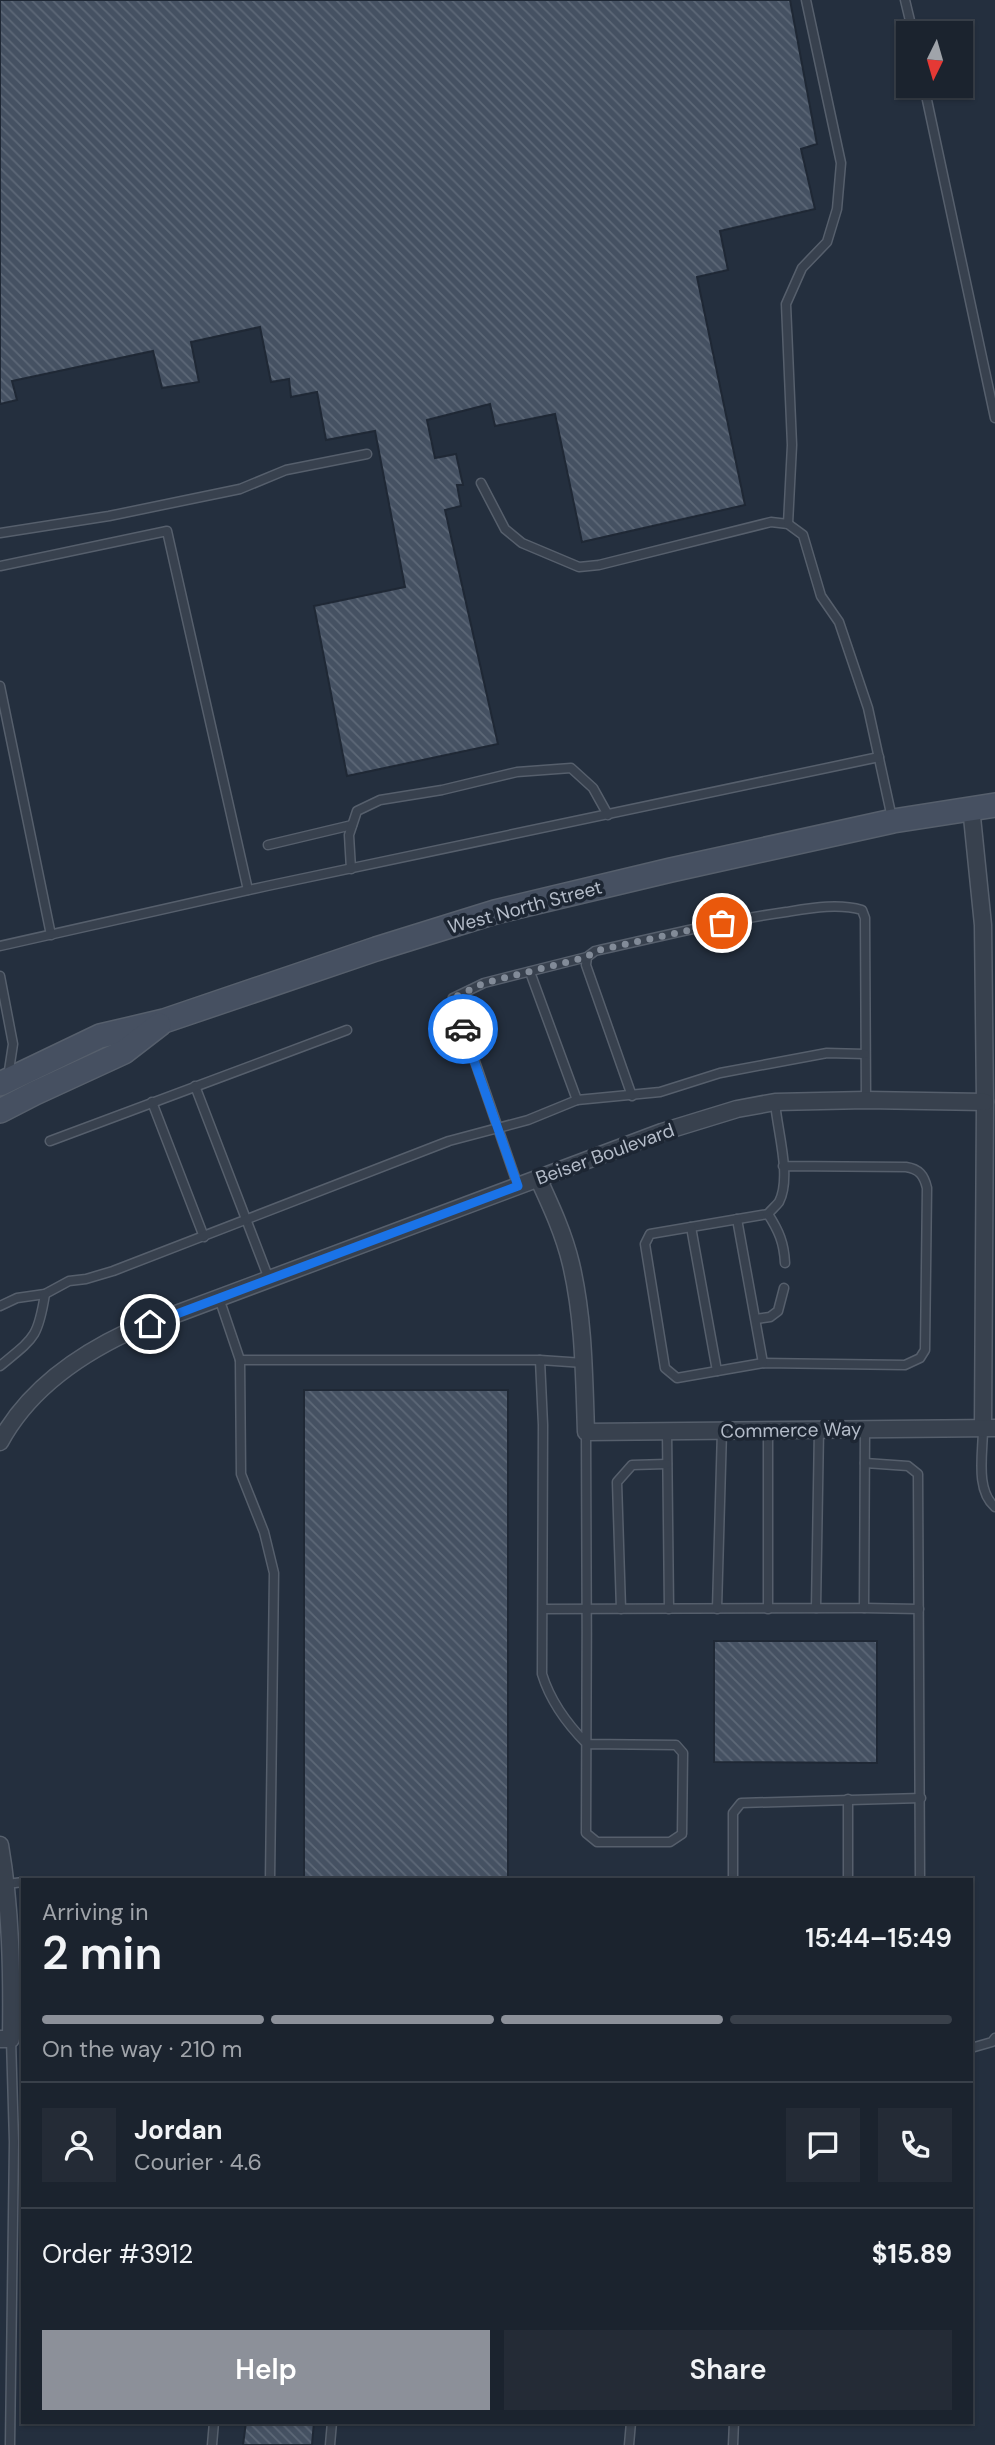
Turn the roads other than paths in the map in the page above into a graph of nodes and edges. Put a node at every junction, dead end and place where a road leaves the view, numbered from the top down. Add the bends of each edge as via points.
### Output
1 (806, 0) edge
2 (905, 0) edge
3 (910, 21) edge
4 (927, 98) edge
5 (995, 418) edge
6 (367, 454) dead end
7 (481, 483) dead end
8 (788, 524) junction
9 (0, 533) edge
10 (0, 566) edge
11 (0, 686) edge
12 (879, 757) junction
13 (995, 805) edge
14 (971, 807) junction
15 (608, 815) junction
16 (893, 821) junction
17 (352, 825) junction
18 (268, 845) dead end
19 (351, 869) junction
20 (248, 890) junction
21 (51, 935) junction
22 (0, 946) edge
23 (587, 957) junction
24 (530, 972) junction
25 (0, 976) edge
26 (989, 980) edge
27 (164, 1021) junction
28 (347, 1030) dead end
29 (864, 1054) junction
30 (3, 1078) edge
31 (195, 1086) junction
32 (632, 1096) junction
33 (577, 1100) junction
34 (866, 1100) junction
35 (152, 1102) junction
36 (775, 1102) junction
37 (985, 1102) junction
38 (9, 1106) edge
39 (496, 1128) junction
40 (50, 1141) dead end
41 (783, 1166) junction
42 (538, 1178) junction
43 (518, 1186) junction
44 (768, 1214) junction
45 (737, 1219) junction
46 (247, 1220) junction
47 (691, 1227) junction
48 (204, 1237) junction
49 (785, 1263) dead end
50 (269, 1279) junction
51 (783, 1288) dead end
52 (45, 1294) junction
53 (219, 1298) junction
54 (0, 1306) edge
55 (989, 1311) edge
56 (755, 1319) junction
57 (240, 1360) junction
58 (540, 1360) junction
59 (584, 1363) junction
60 (763, 1363) junction
61 (0, 1366) edge
62 (717, 1371) junction
63 (989, 1428) edge
64 (819, 1429) junction
65 (865, 1429) junction
66 (722, 1430) junction
67 (768, 1430) junction
68 (667, 1431) junction
69 (586, 1432) junction
70 (0, 1442) edge
71 (865, 1463) junction
72 (667, 1464) junction
73 (995, 1507) edge
74 (816, 1608) junction
75 (864, 1608) junction
76 (543, 1609) junction
77 (587, 1609) junction
78 (621, 1609) junction
79 (669, 1609) junction
80 (717, 1609) junction
81 (768, 1609) junction
82 (919, 1609) junction
83 (587, 1744) junction
84 (921, 1798) junction
85 (848, 1799) junction
86 (0, 1845) edge
87 (270, 1878) edge
88 (733, 1878) edge
89 (848, 1878) edge
90 (920, 1878) edge
91 (15, 1883) edge
92 (995, 2038) edge
93 (6, 2039) edge
94 (973, 2047) edge
95 (18, 2142) edge
96 (12, 2362) junction
97 (21, 2364) edge
98 (214, 2424) edge
99 (332, 2424) edge
100 (631, 2424) edge
101 (734, 2424) edge
102 (10, 2445) edge
103 (212, 2445) edge
104 (330, 2445) edge
105 (629, 2445) edge
106 (733, 2445) edge

1 - 8 lane via 841,163 837,209 827,242 802,268 786,304 792,445
2 - 3 lane
4 - 5 lane
6 - 9 lane via 286,470 240,489
7 - 8 lane via 505,529 522,543 579,567 771,523
8 - 12 lane via 803,535 821,596 839,622
10 - 20 lane via 167,531
11 - 21 lane
12 - 15 lane
12 - 16 lane
13 - 14 main road, West North Street
14 - 16 main road, West North Street
14 - 26 street
15 - 17 lane via 593,788 572,768 517,772 380,800 357,811
15 - 19 lane
16 - 27 main road, West North Street via 495,912
17 - 18 lane
17 - 19 lane
19 - 20 lane
20 - 21 lane
21 - 22 lane
23 - 24 lane
23 - 29 lane via 595,951 747,917 818,907 862,910
23 - 32 lane
24 - 33 lane
24 - 39 lane via 484,983 453,998
25 - 30 lane via 13,1044
26 - 37 street
27 - 30 main road, West North Street via 100,1036
27 - 38 main road, West North Street via 124,1052
28 - 31 lane
29 - 32 lane via 827,1053 720,1073
29 - 34 lane
30 - 38 lane
31 - 35 lane
31 - 46 lane
32 - 33 lane
33 - 39 lane via 527,1121
34 - 36 street, Beiser Boulevard
34 - 37 street, Beiser Boulevard
35 - 40 lane
35 - 48 lane
36 - 41 lane
36 - 42 street, Beiser Boulevard via 662,1132
37 - 55 street
39 - 43 lane
39 - 46 lane via 449,1141
41 - 44 lane via 784,1186
41 - 60 lane via 906,1167 921,1173 927,1188 925,1350 905,1365
42 - 43 street, Beiser Boulevard
42 - 59 street via 571,1264
43 - 50 street, Beiser Boulevard
44 - 45 lane
44 - 49 lane via 784,1244
45 - 47 lane
45 - 56 lane
46 - 48 lane
46 - 50 lane
47 - 62 lane
47 - 62 lane via 650,1234 645,1244 665,1368 677,1378
48 - 52 lane via 113,1271 60,1284
50 - 53 street, Beiser Boulevard
51 - 56 lane via 778,1311
52 - 54 lane
52 - 61 lane via 33,1338
53 - 57 lane
53 - 70 street, Beiser Boulevard via 94,1348 29,1403
55 - 63 street
56 - 60 lane
57 - 58 lane
57 - 87 lane via 241,1474 274,1573
58 - 59 lane
58 - 76 lane
59 - 69 street
60 - 62 lane
63 - 65 street, Commerce Way
63 - 73 lane via 983,1486
64 - 65 street, Commerce Way
64 - 67 street, Commerce Way
64 - 74 lane
65 - 71 lane
66 - 67 street, Commerce Way
66 - 68 street, Commerce Way
66 - 80 lane
67 - 81 lane
68 - 69 street, Commerce Way
68 - 72 lane
69 - 77 lane
71 - 75 lane
71 - 82 lane via 908,1466 918,1474
72 - 78 lane via 632,1465 617,1482
72 - 79 lane
74 - 75 lane
74 - 81 lane
75 - 82 lane
76 - 77 lane
76 - 83 lane via 545,1685 572,1729
77 - 78 lane
77 - 83 lane
78 - 79 lane
79 - 80 lane
80 - 81 lane
82 - 84 lane
83 - 83 lane via 586,1833 597,1842 670,1842 682,1834 683,1753 676,1745
84 - 85 lane
84 - 90 lane
85 - 88 lane via 741,1804 733,1813
85 - 89 lane
86 - 91 street
91 - 93 street
92 - 94 lane
93 - 95 lane
95 - 96 lane
96 - 97 lane
96 - 102 lane
98 - 103 lane
99 - 104 lane
100 - 105 lane
101 - 106 lane

